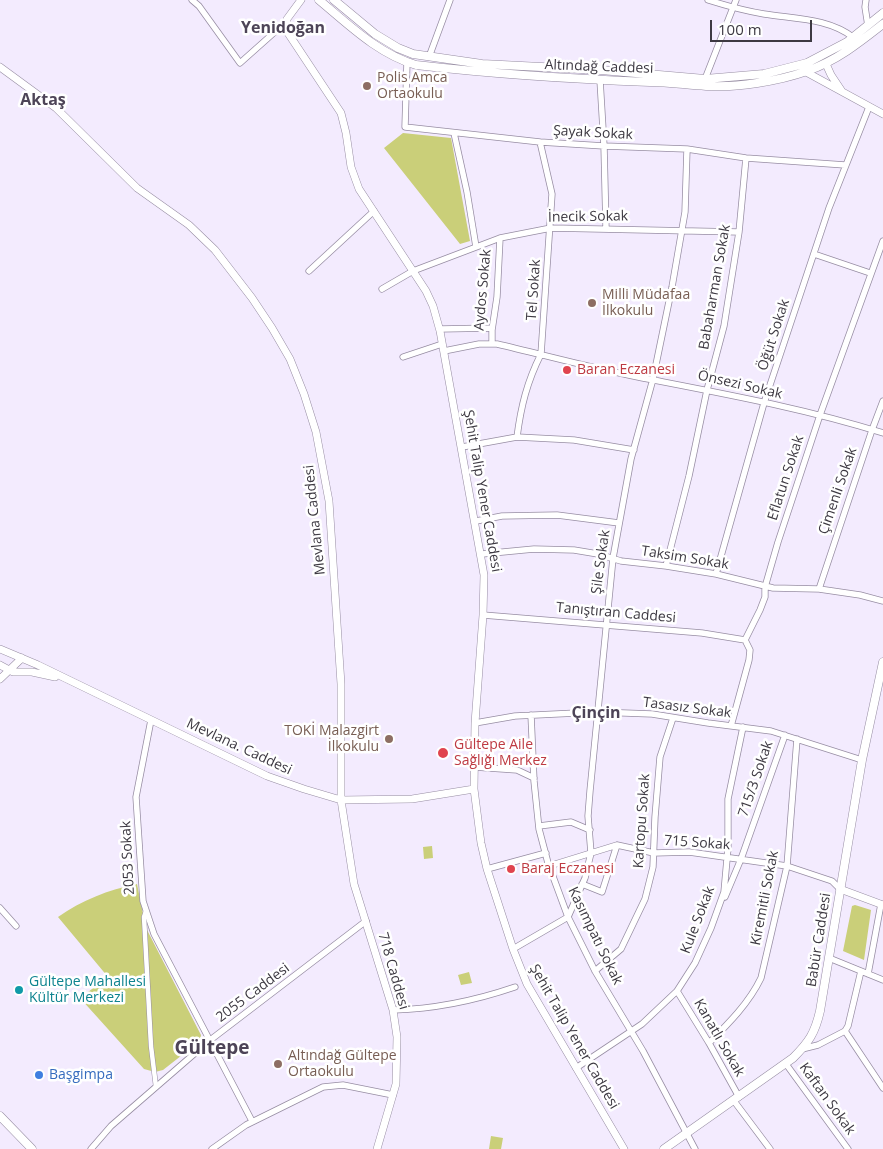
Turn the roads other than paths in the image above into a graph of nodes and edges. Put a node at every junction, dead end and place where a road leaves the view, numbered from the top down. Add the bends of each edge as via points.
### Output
1 (192, 0) edge
2 (301, 0) edge
3 (319, 0) edge
4 (334, 0) edge
5 (450, 0) edge
6 (708, 0) edge
7 (736, 0) edge
8 (866, 0) edge
9 (732, 8) junction
10 (883, 13) edge
11 (286, 22) junction
12 (883, 24) edge
13 (868, 26) junction
14 (854, 38) junction
15 (825, 55) junction
16 (429, 57) junction
17 (407, 62) junction
18 (826, 64) junction
19 (0, 67) edge
20 (806, 72) junction
21 (706, 79) junction
22 (600, 80) junction
23 (843, 92) junction
24 (869, 107) junction
25 (883, 114) edge
26 (454, 133) junction
27 (540, 142) junction
28 (604, 146) junction
29 (687, 149) junction
30 (746, 158) junction
31 (844, 165) junction
32 (374, 211) junction
33 (551, 228) junction
34 (606, 228) junction
35 (682, 230) junction
36 (739, 232) junction
37 (500, 238) junction
38 (883, 241) edge
39 (476, 247) junction
40 (814, 254) junction
41 (309, 271) dead end
42 (413, 271) junction
43 (870, 273) junction
44 (382, 289) dead end
45 (492, 328) junction
46 (440, 329) junction
47 (492, 344) junction
48 (443, 347) junction
49 (541, 354) junction
50 (403, 357) dead end
51 (653, 379) junction
52 (707, 390) junction
53 (883, 401) edge
54 (764, 403) junction
55 (820, 415) junction
56 (872, 430) junction
57 (883, 434) edge
58 (517, 437) junction
59 (462, 447) junction
60 (634, 450) junction
61 (476, 521) junction
62 (620, 523) junction
63 (482, 554) junction
64 (613, 558) junction
65 (666, 566) junction
66 (716, 574) junction
67 (765, 587) junction
68 (819, 589) junction
69 (883, 601) edge
70 (484, 615) junction
71 (606, 625) junction
72 (745, 640) junction
73 (0, 649) edge
74 (22, 658) junction
75 (883, 662) edge
76 (0, 664) edge
77 (10, 671) junction
78 (62, 678) junction
79 (0, 679) edge
80 (597, 712) junction
81 (531, 715) junction
82 (673, 718) junction
83 (151, 720) junction
84 (476, 723) junction
85 (731, 726) junction
86 (743, 727) junction
87 (785, 735) junction
88 (797, 739) junction
89 (862, 760) junction
90 (474, 767) junction
91 (534, 778) junction
92 (474, 789) junction
93 (341, 800) junction
94 (539, 826) junction
95 (590, 830) junction
96 (617, 846) junction
97 (546, 853) junction
98 (590, 853) junction
99 (654, 853) junction
100 (728, 857) junction
101 (741, 859) junction
102 (549, 866) junction
103 (787, 866) junction
104 (487, 869) junction
105 (582, 884) junction
106 (840, 889) junction
107 (882, 905) edge
108 (719, 906) junction
109 (0, 908) edge
110 (146, 911) junction
111 (568, 917) junction
112 (366, 921) junction
113 (16, 926) dead end
114 (513, 949) junction
115 (829, 958) junction
116 (595, 971) junction
117 (861, 971) junction
118 (868, 974) junction
119 (883, 980) edge
120 (515, 987) dead end
121 (677, 991) junction
122 (393, 1010) junction
123 (845, 1031) junction
124 (632, 1032) junction
125 (209, 1041) junction
126 (709, 1043) junction
127 (802, 1049) junction
128 (786, 1064) junction
129 (576, 1068) junction
130 (156, 1087) junction
131 (883, 1088) edge
132 (393, 1095) junction
133 (737, 1099) junction
134 (0, 1116) edge
135 (252, 1121) junction
136 (686, 1135) junction
137 (32, 1149) edge
138 (92, 1149) edge
139 (212, 1149) edge
140 (377, 1149) edge
141 (624, 1149) edge
142 (664, 1149) edge
143 (695, 1149) edge
144 (770, 1149) edge
145 (848, 1149) edge

1 - 11 street via 240,63
2 - 11 street
3 - 17 main road, Altındağ Caddesi via 370,42
4 - 16 main road, Altındağ Caddesi via 390,44
5 - 16 street
6 - 9 street
7 - 9 street
8 - 13 street via 864,7
9 - 14 street via 825,23 845,30
9 - 21 street
10 - 13 main road, Altındağ Caddesi
11 - 32 street, Şehit Talip Yener Caddesi via 286,30 341,112 353,175
12 - 18 main road, Altındağ Caddesi
13 - 14 main road, Altındağ Caddesi
14 - 15 main road, Altındağ Caddesi
15 - 18 main road
15 - 21 main road, Altındağ Caddesi via 777,72
16 - 21 main road, Altındağ Caddesi via 482,64
17 - 22 main road, Altındağ Caddesi
17 - 26 street, Şayak Sokak via 404,127
18 - 20 main road, Altındağ Caddesi
18 - 23 street
19 - 93 street, Mevlana Caddesi via 56,108 138,188 207,242 260,310 290,359 315,427 328,492 341,684
20 - 22 main road, Altındağ Caddesi via 770,81 722,86
20 - 23 street
22 - 28 street
23 - 24 street
24 - 25 street
24 - 31 street, Öğüt Sokak
26 - 27 street, Şayak Sokak
26 - 39 street
27 - 28 street, Şayak Sokak
27 - 33 street, Tel Sokak via 552,194
28 - 29 street, Şayak Sokak
28 - 34 street
29 - 30 street, Şayak Sokak
29 - 35 street, Şile Sokak
30 - 31 street, Şayak Sokak
30 - 36 street, Babaharman Sokak
31 - 40 street, Öğüt Sokak
32 - 41 street
32 - 42 street, Şehit Talip Yener Caddesi
33 - 34 street, İnecik Sokak
33 - 37 street, İnecik Sokak
33 - 49 street, Tel Sokak
34 - 35 street, İnecik Sokak
35 - 36 street, İnecik Sokak
35 - 51 street, Şile Sokak
36 - 52 street, Babaharman Sokak via 724,326
37 - 39 street, İnecik Sokak
37 - 45 street, Aydos Sokak
38 - 43 street, Eflatun Sokak
39 - 42 street, İnecik Sokak
40 - 43 street
40 - 54 street, Öğüt Sokak
42 - 44 street, İnecik Sokak
42 - 46 street, Şehit Talip Yener Caddesi via 430,298
43 - 55 street, Eflatun Sokak
45 - 46 street
45 - 47 street, Aydos Sokak
46 - 48 street, Şehit Talip Yener Caddesi
47 - 48 street, Önsezi Sokak
47 - 49 street, Önsezi Sokak
48 - 50 street, Önsezi Sokak
48 - 59 street, Şehit Talip Yener Caddesi
49 - 51 street, Önsezi Sokak
49 - 58 street, Tel Sokak via 521,407
51 - 52 street, Önsezi Sokak
51 - 60 street, Şile Sokak
52 - 54 street, Önsezi Sokak
52 - 65 street, Babaharman Sokak
53 - 56 street, Çimenli Sokak
54 - 55 street, Önsezi Sokak
54 - 66 street, Öğüt Sokak
55 - 56 street, Önsezi Sokak
55 - 67 street, Eflatun Sokak
56 - 57 street, Önsezi Sokak
56 - 68 street, Çimenli Sokak
58 - 59 street
58 - 60 street via 574,440
59 - 61 street, Şehit Talip Yener Caddesi
60 - 62 street, Şile Sokak
61 - 62 street via 502,516 557,515
61 - 63 street, Şehit Talip Yener Caddesi
62 - 64 street, Şile Sokak
63 - 64 street, Taksim Sokak via 554,549
63 - 70 street, Şehit Talip Yener Caddesi
64 - 65 street, Taksim Sokak
64 - 71 street, Şile Sokak
65 - 66 street, Taksim Sokak
66 - 67 street, Taksim Sokak
67 - 68 street, Taksim Sokak
67 - 72 street, Eflatun Sokak via 765,598
68 - 69 street, Taksim Sokak
70 - 71 street, Tanıştıran Caddesi
70 - 84 street, Şehit Talip Yener Caddesi
71 - 72 street, Tanıştıran Caddesi
71 - 80 street, Şile Sokak
72 - 85 street via 750,650 749,660
73 - 74 street, Mevlana. Caddesi
74 - 77 street
74 - 78 street, Mevlana. Caddesi
75 - 89 main road, Babür Caddesi
76 - 77 street
77 - 78 street, Mevlana. Caddesi
77 - 79 street
78 - 83 street, Mevlana. Caddesi
80 - 81 street, Tasasız Sokak
80 - 82 street, Tasasız Sokak
80 - 95 street, Şile Sokak via 588,816
81 - 84 street, Tasasız Sokak
81 - 91 street, Kasımpatı Sokak
82 - 85 street, Tasasız Sokak
82 - 99 street, Kartopu Sokak via 660,757
83 - 93 street, Mevlana. Caddesi via 267,776
83 - 110 street, 2053 Sokak via 136,797
84 - 90 street, Şehit Talip Yener Caddesi
85 - 86 street, Tasasız Sokak
86 - 87 street, Tasasız Sokak
86 - 100 street, Kule Sokak via 728,799
87 - 88 street, Tasasız Sokak
87 - 101 street, 715/3 Sokak
88 - 89 street, Tasasız Sokak
88 - 103 street, Kiremitli Sokak
89 - 106 main road, Babür Caddesi
90 - 91 street via 517,770
90 - 92 street, Şehit Talip Yener Caddesi
91 - 94 street, Kasımpatı Sokak
92 - 93 street, Mevlana. Caddesi via 412,799
92 - 104 street, Şehit Talip Yener Caddesi
93 - 112 street, 718 Caddesi via 354,884
94 - 95 street via 571,822
94 - 97 street, Kasımpatı Sokak
95 - 98 street, Şile Sokak
96 - 98 street, 715 Sokak
96 - 99 street, 715 Sokak
96 - 105 street via 602,892
97 - 102 street, Kasımpatı Sokak
97 - 104 street
98 - 102 street, 715 Sokak
98 - 105 street, Şile Sokak
99 - 100 street, 715 Sokak via 689,852
99 - 116 street, Kartopu Sokak via 646,899 631,930 620,949
100 - 101 street, 715 Sokak
100 - 108 street, Kule Sokak
101 - 103 street, 715 Sokak
101 - 108 street, 715/3 Sokak
102 - 111 street, Kasımpatı Sokak
103 - 106 street, 715 Sokak via 832,880
103 - 126 street, Kiremitli Sokak via 761,978 736,1016
104 - 114 street, Şehit Talip Yener Caddesi
105 - 111 street, Şile Sokak
106 - 107 street
106 - 115 main road, Babür Caddesi
107 - 118 street
108 - 121 street, Kule Sokak via 695,964
109 - 113 street
110 - 125 street, 2053 Sokak via 154,934
110 - 130 street via 151,1046
111 - 114 street
111 - 116 street, Kasımpatı Sokak
112 - 122 street, 718 Caddesi
112 - 125 street, 2055 Caddesi
114 - 129 street, Şehit Talip Yener Caddesi via 527,984
115 - 117 street
115 - 127 main road, Babür Caddesi via 817,1024
116 - 124 street, Kasımpatı Sokak
117 - 118 street
117 - 123 street
118 - 119 street
120 - 122 street via 479,999 427,1009
121 - 124 street, Kule Sokak
121 - 126 street, Kanatlı Sokak
122 - 132 street, 718 Caddesi via 398,1062
123 - 127 street
123 - 131 street
124 - 129 street, Kule Sokak
124 - 136 street, Kasımpatı Sokak
125 - 130 street, 2055 Caddesi
125 - 135 street, 2053 Sokak
126 - 133 street, Kanatlı Sokak
127 - 128 main road, Babür Caddesi
128 - 133 main road, Babür Caddesi
128 - 145 street, Kaftan Sokak
129 - 141 street, Şehit Talip Yener Caddesi
130 - 138 street, 2055 Caddesi via 110,1126
132 - 135 street via 343,1085 323,1087
132 - 140 street, 718 Caddesi
133 - 136 main road, Babür Caddesi
133 - 144 street, Kanatlı Sokak
134 - 137 main road
135 - 139 street
136 - 142 main road, Babür Caddesi
136 - 143 street, Kasımpatı Sokak

